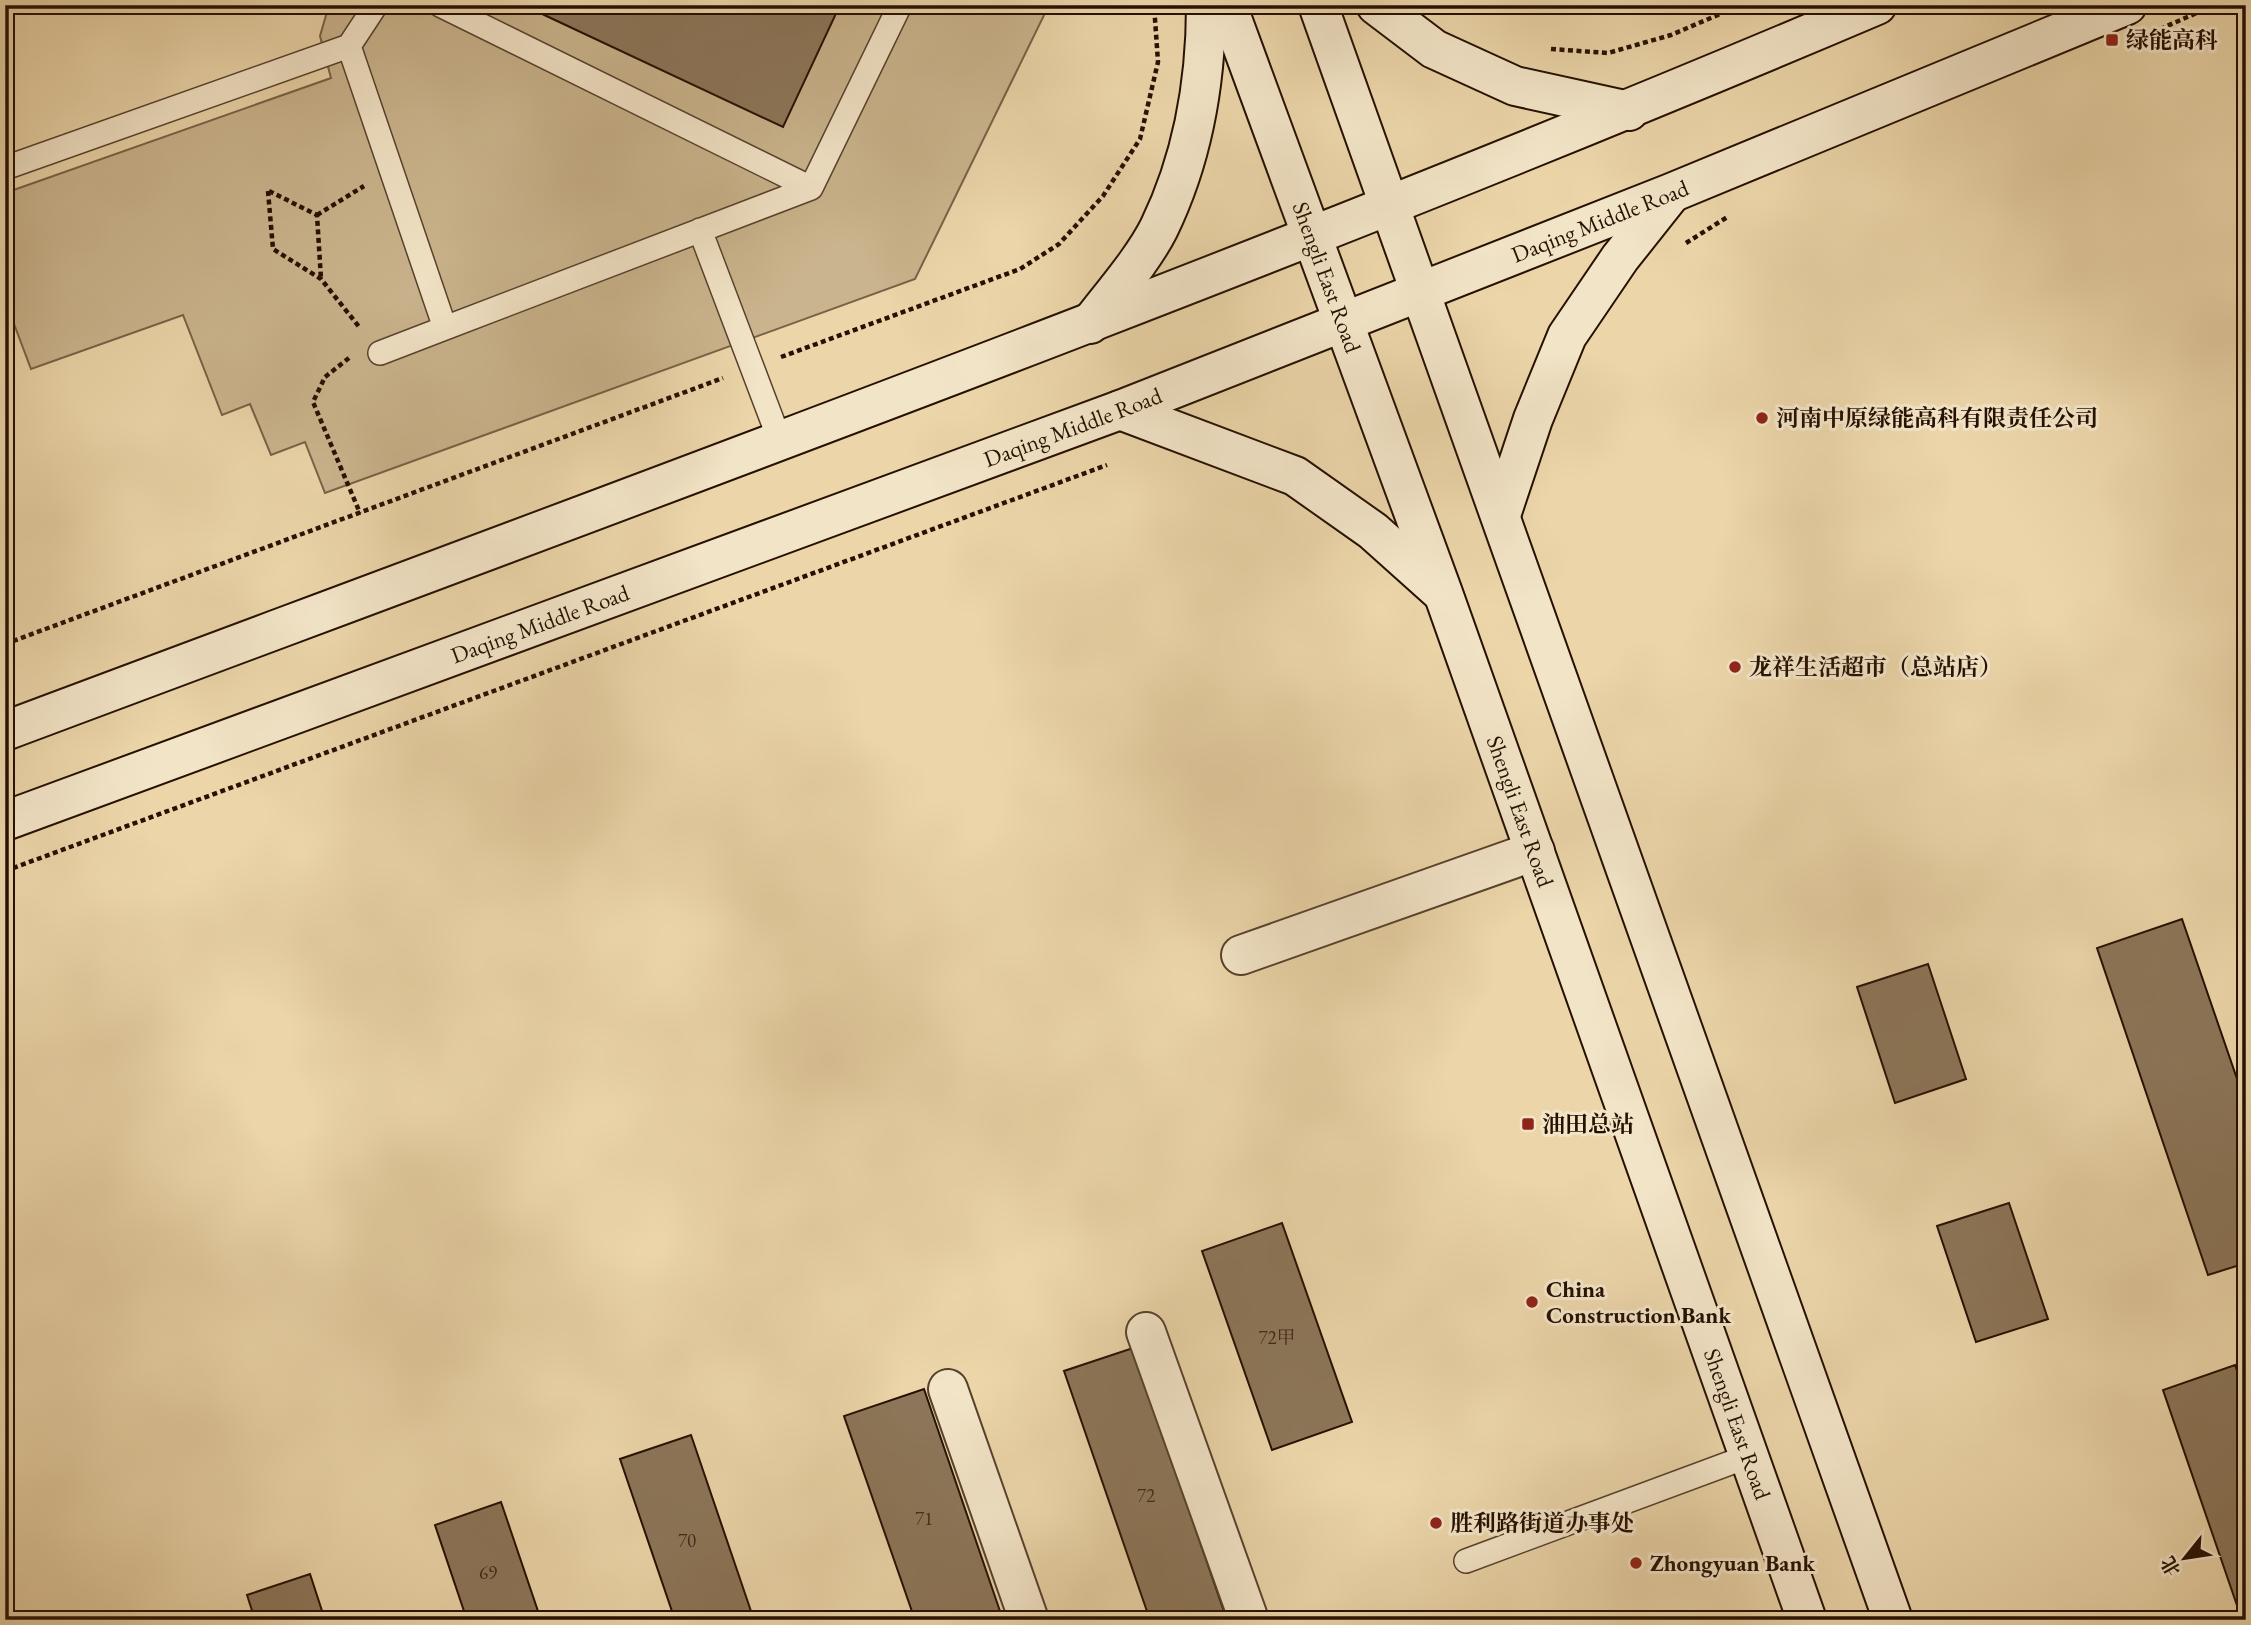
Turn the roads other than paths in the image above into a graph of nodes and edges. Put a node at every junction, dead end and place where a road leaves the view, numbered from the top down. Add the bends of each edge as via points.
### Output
1 (376, 5) edge
2 (440, 5) edge
3 (900, 5) edge
4 (1206, 5) edge
5 (1227, 5) edge
6 (1318, 5) edge
7 (1376, 5) edge
8 (1877, 5) edge
9 (2127, 5) edge
10 (349, 47) junction
11 (1629, 111) junction
12 (5, 168) edge
13 (811, 187) junction
14 (1671, 193) junction
15 (1391, 206) junction
16 (700, 230) junction
17 (1314, 236) junction
18 (1421, 291) junction
19 (1344, 321) junction
20 (1090, 324) junction
21 (445, 328) junction
22 (380, 353) road end
23 (1120, 410) junction
24 (780, 441) junction
25 (1501, 515) junction
26 (1443, 593) junction
27 (5, 730) edge
28 (5, 821) edge
29 (1535, 851) junction
30 (1241, 955) dead end
31 (1146, 1332) dead end
32 (948, 1389) dead end
33 (1749, 1456) junction
34 (1466, 1561) dead end
35 (1029, 1620) edge
36 (1249, 1620) edge
37 (1807, 1620) edge
38 (1893, 1620) edge

1 - 10 lane
2 - 13 lane
3 - 13 lane
4 - 20 main road via 1206,54 1192,142 1158,230
5 - 17 main road, Shengli East Road
6 - 15 main road
7 - 11 main road via 1434,49 1515,86
8 - 11 main road
9 - 14 main road, Daqing Middle Road
10 - 12 lane
10 - 21 lane
11 - 15 main road
13 - 16 lane
14 - 18 main road, Daqing Middle Road
14 - 25 main road via 1567,336
15 - 17 main road
15 - 18 main road
16 - 21 lane
16 - 24 lane
17 - 19 main road, Shengli East Road
17 - 20 main road
18 - 19 main road, Daqing Middle Road
18 - 25 main road
19 - 23 main road, Daqing Middle Road
19 - 26 main road, Shengli East Road
20 - 24 main road
21 - 22 lane
23 - 26 main road via 1295,476 1373,531
23 - 28 main road, Daqing Middle Road
24 - 27 main road
25 - 38 main road
26 - 29 main road, Shengli East Road
29 - 30 main road
29 - 33 main road, Shengli East Road
31 - 36 main road
32 - 35 main road
33 - 34 lane
33 - 37 main road, Shengli East Road

